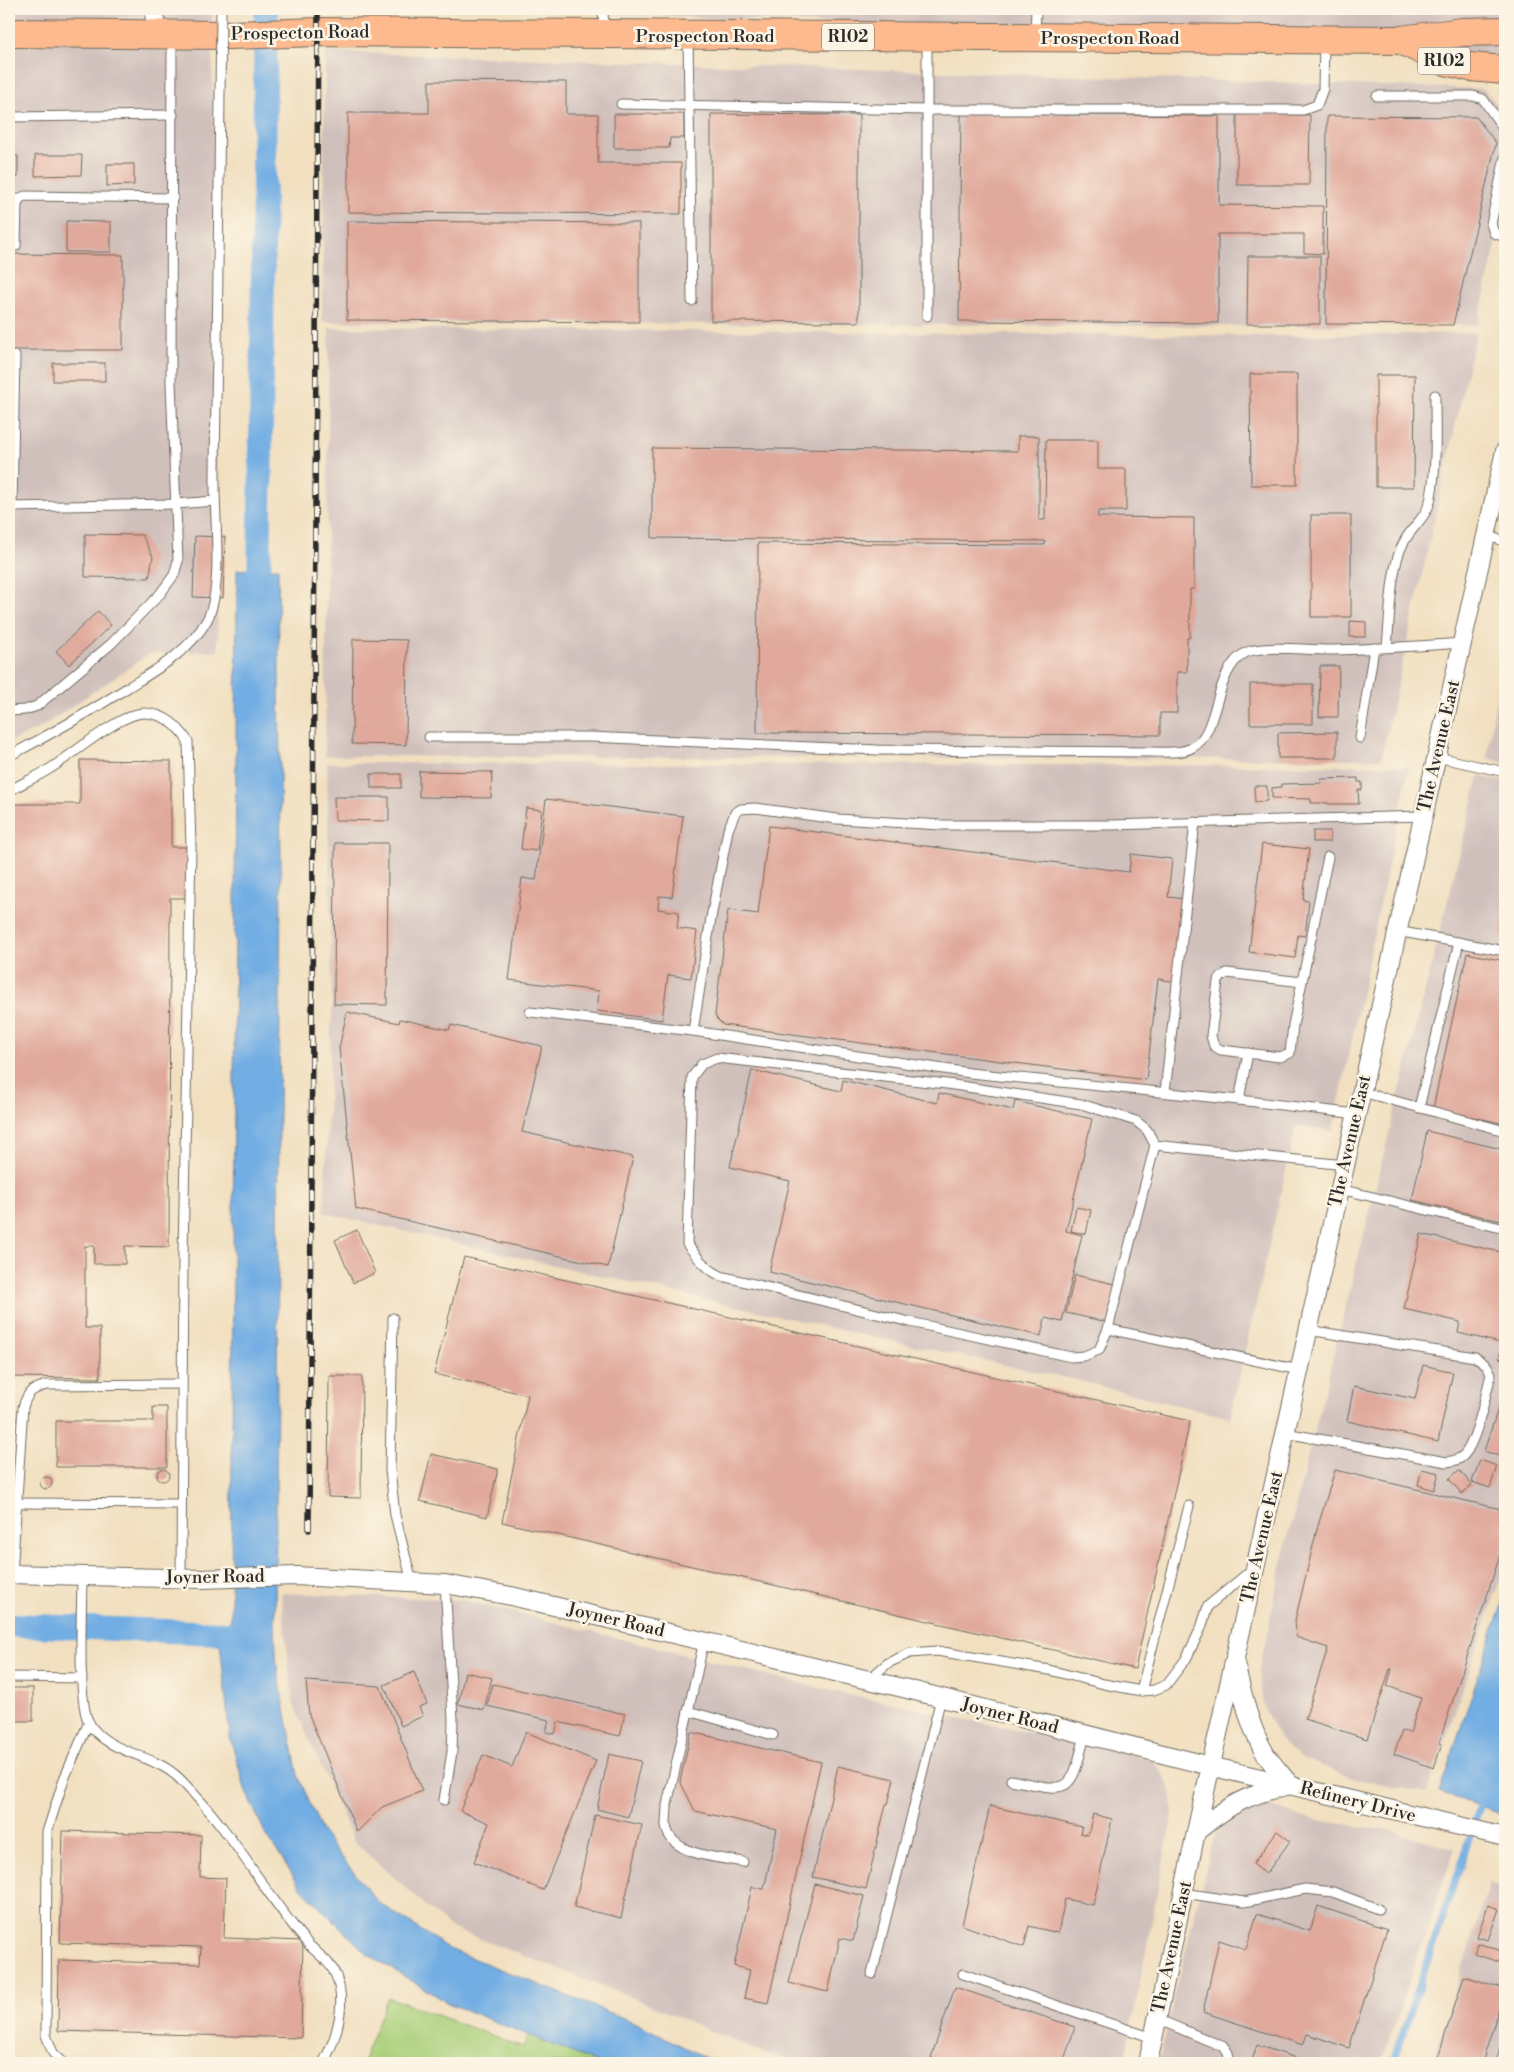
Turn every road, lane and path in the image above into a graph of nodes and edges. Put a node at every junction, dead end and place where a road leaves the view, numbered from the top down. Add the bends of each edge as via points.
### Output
1 (221, 9) edge
2 (1036, 9) edge
3 (604, 22) edge
4 (160, 26) edge
5 (1505, 31) edge
6 (9, 33) edge
7 (688, 36) junction
8 (926, 37) junction
9 (1035, 38) junction
10 (1324, 40) junction
11 (1401, 40) junction
12 (1501, 73) edge
13 (1377, 96) dead end
14 (621, 104) dead end
15 (689, 104) junction
16 (927, 110) junction
17 (173, 115) junction
18 (9, 117) edge
19 (1505, 131) edge
20 (1505, 157) edge
21 (173, 198) junction
22 (1505, 237) edge
23 (16, 246) dead end
24 (692, 301) dead end
25 (927, 316) dead end
26 (15, 356) dead end
27 (1435, 394) dead end
28 (1505, 451) edge
29 (215, 501) junction
30 (176, 504) junction
31 (11, 507) edge
32 (1486, 536) junction
33 (1505, 541) edge
34 (1462, 643) junction
35 (1387, 647) junction
36 (1374, 648) junction
37 (9, 711) edge
38 (429, 736) dead end
39 (1360, 738) dead end
40 (9, 756) edge
41 (1437, 756) junction
42 (1505, 772) edge
43 (9, 791) edge
44 (1423, 816) junction
45 (1195, 822) junction
46 (1328, 857) dead end
47 (1397, 931) junction
48 (1459, 942) junction
49 (1505, 951) edge
50 (1302, 982) junction
51 (530, 1012) dead end
52 (693, 1031) junction
53 (1248, 1054) junction
54 (1165, 1092) junction
55 (1362, 1092) junction
56 (1239, 1100) junction
57 (1419, 1108) junction
58 (1356, 1114) junction
59 (1505, 1131) edge
60 (1155, 1145) junction
61 (1345, 1164) junction
62 (1340, 1189) junction
63 (1505, 1229) edge
64 (393, 1318) dead end
65 (1108, 1329) junction
66 (1308, 1330) junction
67 (1299, 1370) junction
68 (182, 1384) junction
69 (1285, 1433) junction
70 (17, 1503) junction
71 (181, 1504) junction
72 (1189, 1506) dead end
73 (1254, 1568) junction
74 (10, 1574) edge
75 (82, 1576) junction
76 (180, 1578) junction
77 (412, 1582) junction
78 (445, 1584) junction
79 (704, 1641) junction
80 (1234, 1660) junction
81 (9, 1677) edge
82 (82, 1678) junction
83 (868, 1680) junction
84 (1141, 1691) junction
85 (941, 1698) junction
86 (688, 1711) junction
87 (89, 1722) junction
88 (774, 1735) dead end
89 (1086, 1735) junction
90 (1210, 1766) junction
91 (1011, 1780) dead end
92 (1290, 1786) junction
93 (444, 1800) dead end
94 (1196, 1832) junction
95 (1505, 1837) edge
96 (744, 1862) dead end
97 (1183, 1892) junction
98 (1378, 1908) dead end
99 (872, 1974) dead end
100 (963, 1974) dead end
101 (1157, 2019) junction
102 (1153, 2038) junction
103 (1505, 2048) edge
104 (64, 2063) edge
105 (323, 2063) edge
106 (1148, 2063) edge
107 (1230, 2063) edge
108 (1501, 2063) edge

1 - 29 lane, bridge
2 - 9 lane
3 - 4 main road, Prospecton Road / R102 via 230,35
3 - 7 main road, Prospecton Road / R102
4 - 6 main road, Prospecton Road / R102
4 - 17 lane
5 - 11 main road, R102 via 1462,32
7 - 8 main road, Prospecton Road / R102
7 - 15 lane
8 - 9 main road, Prospecton Road / R102
8 - 16 lane
9 - 10 main road, Prospecton Road / R102
10 - 11 main road, Prospecton Road / R102
10 - 16 lane via 1323,89 1317,105 1303,110
11 - 12 main road, R102 via 1445,61
13 - 19 lane via 1473,96 1483,99
14 - 15 lane
15 - 16 lane
15 - 24 lane
16 - 25 lane
17 - 18 lane
17 - 21 lane
20 - 22 lane via 1490,224 1494,232
21 - 23 lane via 25,196 17,205
21 - 30 lane via 171,382
26 - 31 lane
27 - 35 lane via 1431,498 1423,518 1404,542 1398,559
28 - 32 street, The Avenue East
29 - 30 lane
29 - 40 lane via 216,582 208,618 199,632 176,655 153,671 73,722
30 - 31 lane
30 - 37 lane via 178,561 174,574 160,594 111,644 51,695 32,708
32 - 33 lane
32 - 34 street, The Avenue East
34 - 35 lane
34 - 41 street, The Avenue East
35 - 36 lane
36 - 38 lane via 1258,649 1246,652 1235,662 1223,682 1204,739 1182,751 878,750 590,737
36 - 39 lane
41 - 42 lane
41 - 44 street, The Avenue East
43 - 68 lane via 47,771 124,719 144,713 165,718 178,727 188,741 191,847
44 - 45 lane
44 - 47 street, The Avenue East
45 - 52 lane via 942,825 741,809 735,813 728,830
45 - 54 lane
46 - 50 lane
47 - 48 lane
47 - 55 street, The Avenue East
48 - 49 lane
48 - 57 lane
50 - 53 lane via 1290,1053 1280,1057
50 - 53 lane via 1227,973 1221,977 1212,1040 1214,1046 1220,1050
51 - 52 lane
52 - 54 lane via 970,1073
53 - 56 lane
54 - 56 lane
55 - 57 lane
55 - 58 street, The Avenue East
56 - 58 lane
57 - 59 lane
58 - 61 street, The Avenue East
60 - 61 lane
60 - 65 lane
60 - 65 lane via 1147,1130 1136,1121 1116,1114 1081,1104 957,1085 717,1058 702,1064 692,1077 687,1244 712,1272 910,1322 1071,1357 1098,1350
61 - 62 street, The Avenue East
62 - 63 lane
62 - 66 street, The Avenue East
64 - 77 lane via 390,1470 394,1515
65 - 67 lane
66 - 67 street, The Avenue East
66 - 69 lane via 1474,1357 1487,1366 1491,1374 1471,1445 1456,1461
67 - 69 street, The Avenue East
68 - 70 lane via 46,1386 34,1389 26,1395 23,1407
68 - 71 lane
69 - 73 street, The Avenue East
70 - 71 lane
70 - 74 lane
71 - 76 lane
72 - 84 lane
73 - 80 street, The Avenue East
73 - 84 lane via 1208,1606 1186,1659 1166,1685
74 - 75 street, Joyner Road
75 - 76 street, Joyner Road
75 - 82 lane
76 - 77 street, Joyner Road via 296,1576
77 - 78 street, Joyner Road
78 - 79 street, Joyner Road
78 - 93 lane via 453,1719 452,1752
79 - 83 street, Joyner Road
79 - 86 lane
80 - 90 street, The Avenue East
80 - 92 street via 1254,1730 1266,1755
81 - 82 lane
82 - 87 lane
83 - 84 lane via 888,1663 910,1653 937,1651 1049,1670
83 - 85 street, Joyner Road
85 - 89 street, Joyner Road
85 - 99 lane
86 - 88 lane
86 - 96 lane via 668,1805 666,1826 669,1836 686,1850
87 - 104 lane via 64,1779 47,1832 46,2035 53,2052
87 - 105 lane via 110,1743 174,1773 212,1812 297,1930 330,1964 337,1976 340,1999 331,2048
89 - 90 street, Joyner Road
89 - 91 lane via 1077,1770 1068,1784 1051,1788
90 - 92 street, Refinery Drive
90 - 94 street, The Avenue East
92 - 94 street via 1243,1798 1222,1810
92 - 95 street, Refinery Drive
94 - 97 street, The Avenue East
97 - 98 lane via 1244,1902 1304,1889 1333,1892
97 - 101 street, The Avenue East
100 - 102 lane
101 - 102 street, The Avenue East
101 - 107 lane via 1224,2047
102 - 106 street, The Avenue East
103 - 108 lane

